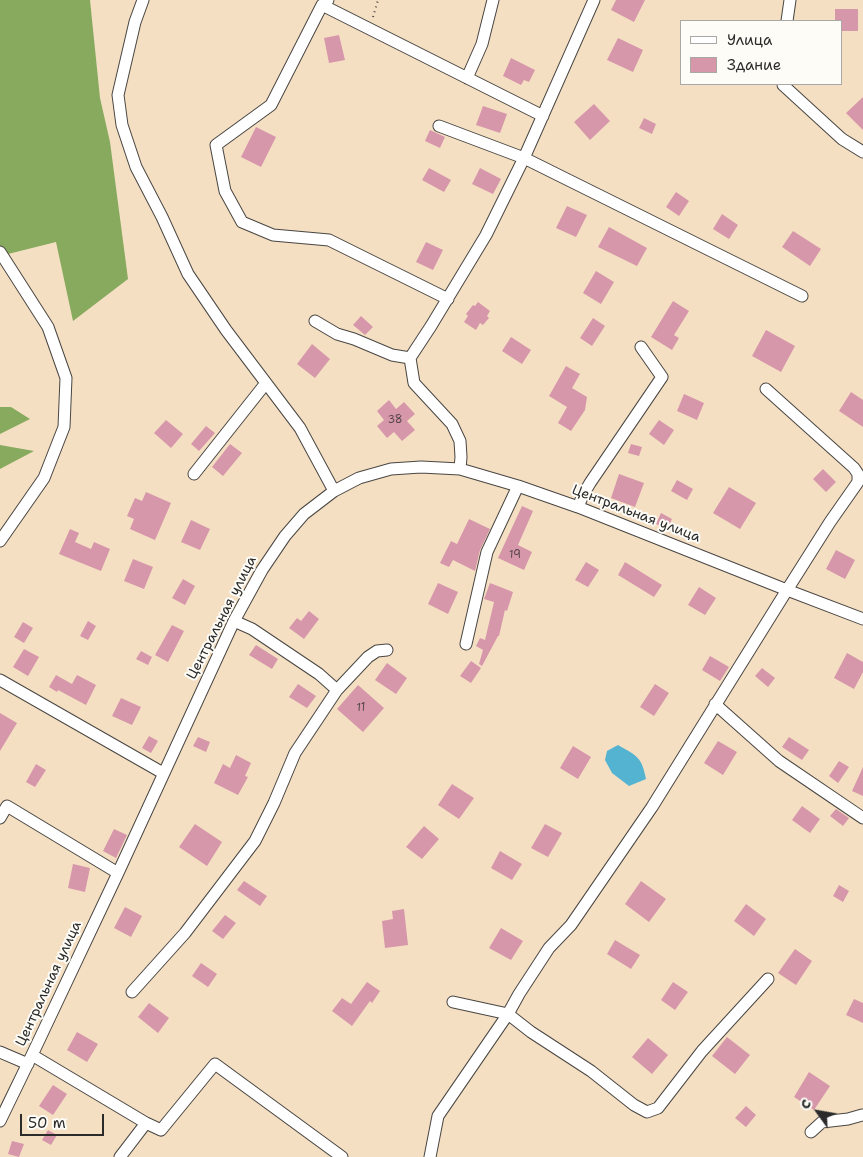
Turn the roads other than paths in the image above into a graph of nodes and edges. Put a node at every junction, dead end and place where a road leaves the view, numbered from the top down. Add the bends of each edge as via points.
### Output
1 (143, 0) edge
2 (494, 0) edge
3 (594, 0) edge
4 (790, 0) edge
5 (325, 3) edge
6 (787, 20) edge
7 (467, 78) junction
8 (783, 85) edge
9 (543, 116) junction
10 (439, 126) dead end
11 (863, 152) edge
12 (524, 158) junction
13 (0, 252) edge
14 (802, 296) dead end
15 (448, 299) junction
16 (315, 320) dead end
17 (640, 347) dead end
18 (410, 358) junction
19 (266, 383) junction
20 (766, 389) dead end
21 (460, 469) junction
22 (194, 474) dead end
23 (518, 486) junction
24 (334, 491) junction
25 (578, 507) junction
26 (0, 541) edge
27 (787, 590) junction
28 (863, 619) edge
29 (234, 621) junction
30 (466, 644) dead end
31 (387, 650) dead end
32 (0, 680) edge
33 (337, 690) junction
34 (716, 704) junction
35 (163, 773) junction
36 (0, 818) edge
37 (863, 818) edge
38 (118, 873) junction
39 (768, 980) dead end
40 (132, 992) dead end
41 (453, 1002) dead end
42 (508, 1014) junction
43 (0, 1052) edge
44 (30, 1060) junction
45 (863, 1114) edge
46 (0, 1121) edge
47 (146, 1123) junction
48 (811, 1132) dead end
49 (120, 1157) edge
50 (342, 1157) edge
51 (430, 1157) edge

1 - 19 street via 134,22 118,95 122,125 136,167 188,274
2 - 7 street via 482,44
3 - 9 street
4 - 6 street
5 - 7 street
5 - 15 street via 271,105 216,145 225,191 242,222 273,235 329,240
7 - 9 street
8 - 11 street via 842,139
9 - 12 street
10 - 12 street
12 - 14 street
12 - 15 street via 486,235
13 - 26 street via 48,327 66,378 64,427 44,478
15 - 18 street
16 - 18 street via 337,334 392,355
17 - 25 street via 662,378 590,483
18 - 21 street via 414,383 452,424 460,441
19 - 22 street
19 - 24 street via 300,428
20 - 27 street via 858,474 858,482
21 - 23 street, Центральная улица
21 - 24 street, Центральная улица via 390,469 359,478
23 - 25 street, Центральная улица
23 - 30 street via 488,552
24 - 29 street, Центральная улица via 304,514 285,536
25 - 27 street, Центральная улица
27 - 28 street, Центральная улица
27 - 34 street
29 - 33 street via 252,629 319,674
29 - 35 street, Центральная улица
31 - 33 street via 377,651 368,657
32 - 35 street
33 - 40 street via 295,753 255,841 186,933
34 - 37 street via 779,761
34 - 42 street via 652,806 571,925 549,948
35 - 38 street, Центральная улица
36 - 38 street via 7,806
38 - 44 street, Центральная улица
39 - 42 street via 702,1052 658,1108 647,1112
41 - 42 street
42 - 51 street via 438,1116
43 - 44 street
44 - 46 street, Центральная улица
44 - 47 street
45 - 48 street via 822,1122
47 - 49 street
47 - 50 street via 161,1130 215,1064

